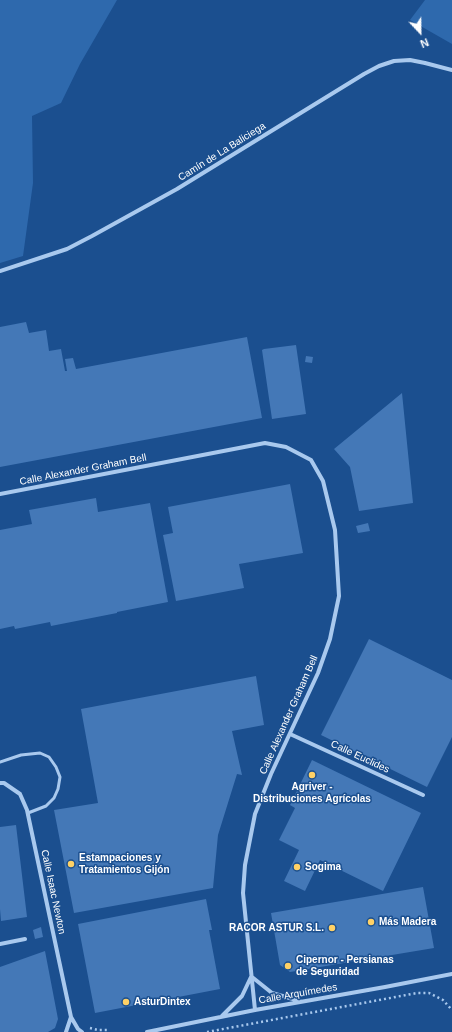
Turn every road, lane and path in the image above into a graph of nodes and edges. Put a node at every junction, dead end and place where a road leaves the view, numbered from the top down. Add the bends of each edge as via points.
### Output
1 (452, 70) edge
2 (0, 272) edge
3 (0, 494) edge
4 (290, 734) junction
5 (0, 762) edge
6 (0, 783) edge
7 (423, 795) dead end
8 (28, 813) junction
9 (25, 939) dead end
10 (0, 944) edge
11 (452, 974) edge
12 (251, 977) junction
13 (302, 1002) junction
14 (255, 1010) junction
15 (452, 1010) edge
16 (71, 1017) junction
17 (222, 1017) junction
18 (66, 1032) edge
19 (82, 1032) edge
20 (147, 1032) edge
21 (207, 1032) edge

1 - 2 street, Camín de La Baliciega via 410,60 394,61 379,66 177,189 92,236 67,249
3 - 4 street, Calle Alexander Graham Bell via 265,443 286,447 311,460 323,481 335,530 339,596 328,646
4 - 7 street, Calle Euclides
4 - 12 street, Calle Alexander Graham Bell via 255,814 245,865 243,893
5 - 8 lane via 21,755 40,753 49,758 56,767 60,778 54,798 46,806
6 - 8 street, Calle Isaac Newton via 20,794
8 - 16 street, Calle Isaac Newton
9 - 10 street
11 - 13 street, Calle Arquímedes
12 - 13 street via 272,994
12 - 14 street, Calle Alexander Graham Bell
12 - 17 street via 242,996
13 - 14 street, Calle Arquímedes
14 - 17 street, Calle Arquímedes
15 - 21 path via 443,1000 429,993 417,993
16 - 18 street
16 - 19 street, Calle Isaac Newton
17 - 20 street, Calle Arquímedes

